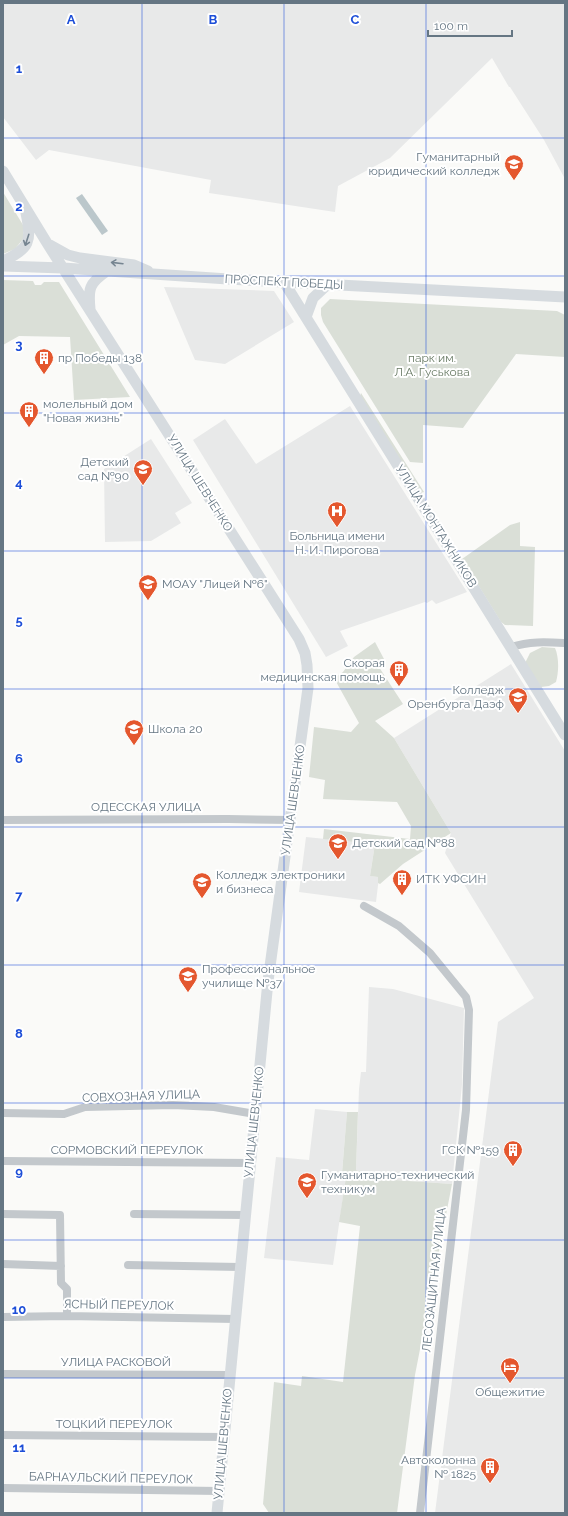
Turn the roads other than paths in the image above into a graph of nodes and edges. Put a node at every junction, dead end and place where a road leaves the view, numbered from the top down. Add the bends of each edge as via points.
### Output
1 (3, 172) edge
2 (25, 207) junction
3 (47, 243) junction
4 (3, 262) edge
5 (3, 266) edge
6 (63, 268) junction
7 (107, 271) junction
8 (154, 274) junction
9 (284, 282) junction
10 (328, 284) junction
11 (565, 297) edge
12 (90, 312) junction
13 (306, 317) junction
14 (565, 643) edge
15 (511, 647) junction
16 (565, 735) edge
17 (3, 820) edge
18 (290, 820) junction
19 (364, 906) dead end
20 (3, 1114) edge
21 (255, 1114) junction
22 (3, 1161) edge
23 (250, 1163) junction
24 (3, 1214) edge
25 (134, 1214) dead end
26 (245, 1215) junction
27 (3, 1264) edge
28 (128, 1265) dead end
29 (61, 1266) junction
30 (240, 1267) junction
31 (66, 1316) junction
32 (3, 1317) edge
33 (235, 1319) junction
34 (3, 1374) edge
35 (230, 1375) junction
36 (3, 1435) edge
37 (224, 1437) junction
38 (3, 1488) edge
39 (219, 1491) junction
40 (217, 1513) edge
41 (420, 1513) edge

1 - 2 main road, УЛИЦА ШЕВЧЕНКО
2 - 3 main road, УЛИЦА ШЕВЧЕНКО
2 -> 4 main road via 30,234 28,241 21,251
3 - 6 main road, УЛИЦА ШЕВЧЕНКО
8 -> 3 main road via 134,265 68,255
5 - 6 main road, ПРОСПЕКТ ПОБЕДЫ
6 - 7 main road, ПРОСПЕКТ ПОБЕДЫ
6 - 12 main road, УЛИЦА ШЕВЧЕНКО
7 - 8 main road, ПРОСПЕКТ ПОБЕДЫ
7 - 12 main road via 93,282 89,289
8 - 9 main road, ПРОСПЕКТ ПОБЕДЫ
9 - 10 main road, ПРОСПЕКТ ПОБЕДЫ
9 - 13 main road, УЛИЦА МОНТАЖНИКОВ
10 - 11 main road, ПРОСПЕКТ ПОБЕДЫ
10 - 13 main road via 313,298
12 - 18 main road, УЛИЦА ШЕВЧЕНКО via 302,644 307,665 308,688
13 - 15 main road, УЛИЦА МОНТАЖНИКОВ
14 - 15 street via 538,641
15 - 16 main road, УЛИЦА МОНТАЖНИКОВ
17 - 18 street, ОДЕССКАЯ УЛИЦА
18 - 21 main road, УЛИЦА ШЕВЧЕНКО via 273,940
19 - 41 street, ЛЕСОЗАЩИТНАЯ УЛИЦА via 399,926 430,953 466,997 469,1010 466,1110
20 - 21 street, СОВХОЗНАЯ УЛИЦА via 64,1114 85,1107 173,1105 214,1107
21 - 23 main road, УЛИЦА ШЕВЧЕНКО
22 - 23 street, СОРМОВСКИЙ ПЕРЕУЛОК
23 - 26 main road, УЛИЦА ШЕВЧЕНКО
24 - 29 street via 60,1215
25 - 26 street
26 - 30 main road, УЛИЦА ШЕВЧЕНКО
27 - 29 street
28 - 30 street
29 - 31 street via 61,1283 67,1289
30 - 33 main road, УЛИЦА ШЕВЧЕНКО
31 - 32 street, ЯСНЫЙ ПЕРЕУЛОК
31 - 33 street, ЯСНЫЙ ПЕРЕУЛОК
33 - 35 main road, УЛИЦА ШЕВЧЕНКО
34 - 35 street, УЛИЦА РАСКОВОЙ
35 - 37 main road, УЛИЦА ШЕВЧЕНКО
36 - 37 street, ТОЦКИЙ ПЕРЕУЛОК
37 - 39 main road, УЛИЦА ШЕВЧЕНКО
38 - 39 street, БАРНАУЛЬСКИЙ ПЕРЕУЛОК
39 - 40 main road, УЛИЦА ШЕВЧЕНКО

